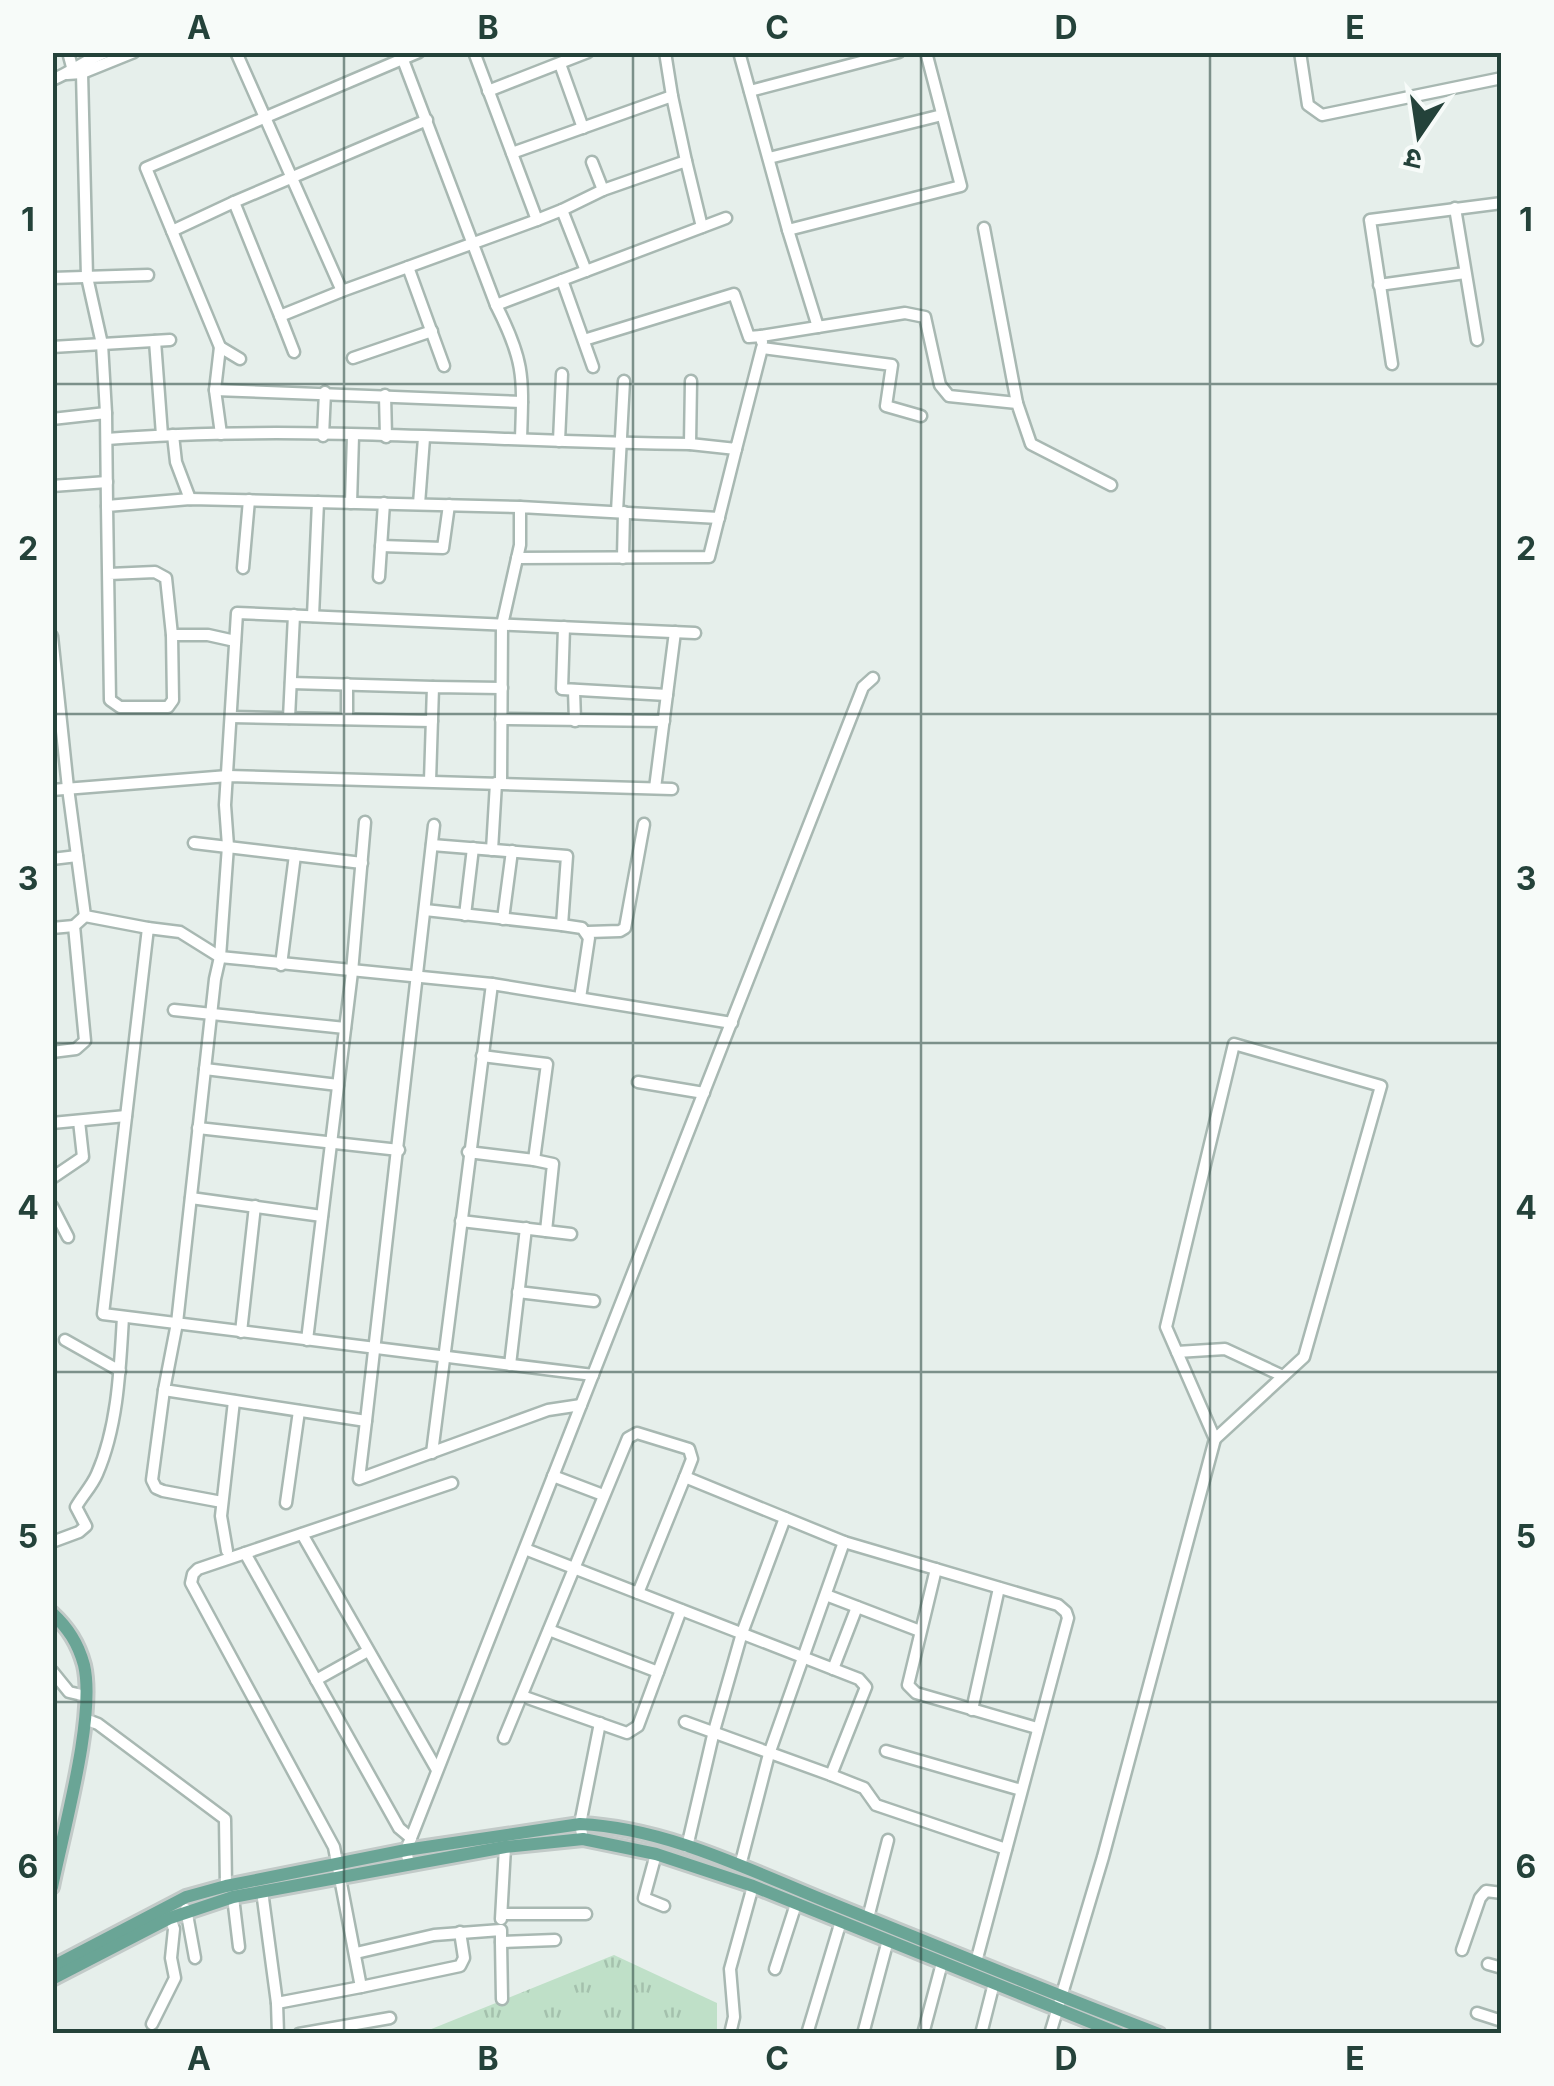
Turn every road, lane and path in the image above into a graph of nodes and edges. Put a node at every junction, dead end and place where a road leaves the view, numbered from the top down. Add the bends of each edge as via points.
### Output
1 (68, 52) edge
2 (106, 52) edge
3 (134, 52) edge
4 (236, 52) edge
5 (420, 52) edge
6 (474, 52) edge
7 (588, 52) edge
8 (665, 52) edge
9 (739, 52) edge
10 (899, 52) edge
11 (926, 52) edge
12 (1300, 52) edge
13 (401, 56) edge
14 (560, 64) junction
15 (74, 71) junction
16 (1502, 78) edge
17 (52, 80) edge
18 (488, 91) junction
19 (750, 91) junction
20 (672, 96) junction
21 (942, 114) junction
22 (266, 116) junction
23 (427, 120) junction
24 (583, 128) junction
25 (512, 153) junction
26 (769, 158) junction
27 (686, 161) junction
28 (592, 162) dead end
29 (293, 178) junction
30 (603, 190) junction
31 (234, 202) junction
32 (1502, 203) edge
33 (1456, 208) junction
34 (562, 210) junction
35 (726, 218) dead end
36 (537, 220) junction
37 (702, 226) junction
38 (984, 228) dead end
39 (172, 230) junction
40 (788, 230) junction
41 (473, 244) junction
42 (408, 267) junction
43 (586, 271) junction
44 (1465, 273) junction
45 (148, 275) dead end
46 (87, 277) junction
47 (52, 278) edge
48 (562, 280) junction
49 (1379, 285) junction
50 (342, 292) junction
51 (496, 305) junction
52 (280, 316) junction
53 (818, 327) junction
54 (432, 331) junction
55 (761, 336) junction
56 (170, 340) dead end
57 (584, 340) junction
58 (1477, 340) dead end
59 (156, 341) junction
60 (102, 344) junction
61 (220, 347) junction
62 (52, 348) edge
63 (762, 348) junction
64 (294, 352) dead end
65 (353, 358) dead end
66 (240, 359) dead end
67 (1392, 364) dead end
68 (444, 366) dead end
69 (593, 367) dead end
70 (562, 374) dead end
71 (624, 381) dead end
72 (691, 381) dead end
73 (215, 390) junction
74 (325, 392) junction
75 (386, 396) junction
76 (522, 402) junction
77 (1018, 403) junction
78 (106, 413) junction
79 (921, 416) dead end
80 (52, 418) edge
81 (220, 434) junction
82 (168, 435) junction
83 (323, 436) junction
84 (352, 436) junction
85 (386, 437) junction
86 (424, 438) junction
87 (107, 439) junction
88 (521, 439) junction
89 (559, 441) junction
90 (621, 444) junction
91 (690, 444) junction
92 (736, 448) junction
93 (107, 482) junction
94 (1111, 485) dead end
95 (52, 486) edge
96 (190, 499) junction
97 (249, 500) junction
98 (318, 502) junction
99 (351, 502) junction
100 (384, 504) junction
101 (419, 504) junction
102 (449, 505) junction
103 (107, 506) junction
104 (520, 507) junction
105 (620, 512) junction
106 (718, 518) junction
107 (381, 546) junction
108 (517, 558) junction
109 (623, 558) junction
110 (243, 568) dead end
111 (108, 574) junction
112 (379, 577) dead end
113 (294, 616) junction
114 (313, 616) junction
115 (502, 624) junction
116 (564, 627) junction
117 (674, 632) junction
118 (695, 633) dead end
119 (172, 635) junction
120 (52, 636) edge
121 (235, 641) junction
122 (53, 653) edge
123 (873, 678) dead end
124 (291, 683) junction
125 (348, 684) junction
126 (433, 687) junction
127 (502, 688) junction
128 (574, 690) junction
129 (667, 696) junction
130 (231, 717) junction
131 (289, 718) junction
132 (348, 719) junction
133 (502, 719) junction
134 (432, 721) junction
135 (575, 721) junction
136 (664, 721) junction
137 (57, 723) edge
138 (228, 776) junction
139 (430, 781) junction
140 (499, 783) junction
141 (68, 788) junction
142 (655, 788) junction
143 (672, 789) dead end
144 (52, 790) edge
145 (366, 822) dead end
146 (644, 824) dead end
147 (434, 825) dead end
148 (194, 843) dead end
149 (432, 845) junction
150 (228, 846) junction
151 (473, 848) junction
152 (492, 850) junction
153 (512, 851) junction
154 (295, 855) junction
155 (77, 856) junction
156 (52, 859) edge
157 (362, 863) junction
158 (425, 910) junction
159 (465, 914) junction
160 (85, 916) junction
161 (504, 919) junction
162 (562, 925) junction
163 (74, 926) junction
164 (52, 928) edge
165 (148, 928) junction
166 (588, 932) junction
167 (220, 957) junction
168 (281, 965) junction
169 (352, 972) junction
170 (418, 978) junction
171 (492, 984) junction
172 (580, 998) junction
173 (174, 1010) dead end
174 (211, 1013) junction
175 (732, 1023) junction
176 (345, 1028) junction
177 (52, 1052) edge
178 (482, 1056) junction
179 (205, 1069) junction
180 (638, 1082) dead end
181 (338, 1085) junction
182 (704, 1093) junction
183 (126, 1116) junction
184 (79, 1120) junction
185 (52, 1123) edge
186 (198, 1128) junction
187 (331, 1143) junction
188 (398, 1150) junction
189 (468, 1152) junction
190 (534, 1160) junction
191 (52, 1178) edge
192 (191, 1198) junction
193 (52, 1206) edge
194 (255, 1206) junction
195 (322, 1216) junction
196 (460, 1221) junction
197 (526, 1228) junction
198 (546, 1230) junction
199 (572, 1234) dead end
200 (68, 1237) dead end
201 (518, 1292) junction
202 (594, 1301) dead end
203 (123, 1317) junction
204 (177, 1324) junction
205 (240, 1332) junction
206 (65, 1340) dead end
207 (306, 1340) junction
208 (377, 1348) junction
209 (1177, 1352) junction
210 (444, 1357) junction
211 (510, 1365) junction
212 (120, 1371) junction
213 (593, 1376) junction
214 (1283, 1376) junction
215 (164, 1390) junction
216 (234, 1401) junction
217 (581, 1405) junction
218 (299, 1411) junction
219 (366, 1422) junction
220 (1215, 1439) junction
221 (432, 1452) junction
222 (554, 1476) junction
223 (685, 1477) junction
224 (452, 1484) dead end
225 (604, 1495) junction
226 (222, 1502) junction
227 (286, 1503) dead end
228 (785, 1518) junction
229 (302, 1534) junction
230 (52, 1542) edge
231 (844, 1542) junction
232 (525, 1548) junction
233 (227, 1551) dead end
234 (245, 1553) junction
235 (575, 1568) junction
236 (936, 1569) junction
237 (999, 1588) junction
238 (638, 1593) junction
239 (826, 1595) junction
240 (857, 1607) junction
241 (681, 1610) junction
242 (52, 1612) edge
243 (52, 1622) edge
244 (549, 1630) junction
245 (920, 1631) junction
246 (742, 1633) junction
247 (368, 1652) junction
248 (804, 1658) junction
249 (84, 1666) junction
250 (833, 1669) junction
251 (52, 1672) edge
252 (658, 1672) junction
253 (316, 1680) junction
254 (86, 1696) junction
255 (522, 1696) junction
256 (972, 1710) junction
257 (85, 1719) junction
258 (686, 1722) dead end
259 (600, 1724) junction
260 (1037, 1728) junction
261 (714, 1731) junction
262 (504, 1738) dead end
263 (886, 1751) dead end
264 (770, 1754) junction
265 (437, 1770) junction
266 (831, 1775) junction
267 (1021, 1790) junction
268 (580, 1824) junction
269 (583, 1839) junction
270 (888, 1840) dead end
271 (505, 1847) junction
272 (687, 1847) junction
273 (1006, 1849) junction
274 (409, 1851) junction
275 (656, 1854) junction
276 (740, 1866) junction
277 (340, 1870) junction
278 (754, 1886) junction
279 (52, 1887) edge
280 (229, 1892) junction
281 (262, 1892) junction
282 (1502, 1893) edge
283 (186, 1904) junction
284 (796, 1904) junction
285 (664, 1906) dead end
286 (502, 1914) junction
287 (586, 1914) dead end
288 (170, 1918) junction
289 (868, 1918) junction
290 (840, 1922) junction
291 (460, 1932) junction
292 (501, 1936) junction
293 (555, 1940) dead end
294 (888, 1940) junction
295 (239, 1947) dead end
296 (1462, 1950) dead end
297 (356, 1953) junction
298 (195, 1958) dead end
299 (942, 1962) junction
300 (976, 1962) junction
301 (1488, 1964) dead end
302 (52, 1967) edge
303 (1502, 1968) edge
304 (774, 1969) dead end
305 (52, 1979) edge
306 (994, 1983) junction
307 (362, 1987) junction
308 (502, 1999) dead end
309 (277, 2003) junction
310 (1060, 2004) junction
311 (1476, 2013) dead end
312 (390, 2018) dead end
313 (1502, 2021) edge
314 (152, 2024) dead end
315 (278, 2034) edge
316 (299, 2034) edge
317 (730, 2034) edge
318 (807, 2034) edge
319 (863, 2034) edge
320 (923, 2034) edge
321 (981, 2034) edge
322 (1050, 2034) edge
323 (1120, 2034) edge
324 (1160, 2034) edge

1 - 15 street
2 - 15 street
3 - 15 street
4 - 22 street
5 - 13 street
6 - 18 street
7 - 14 street
8 - 20 street
9 - 19 street
10 - 19 street
11 - 21 street
12 - 16 street via 1308,105 1322,115
13 - 22 street
13 - 23 street
14 - 18 street
14 - 24 street
15 - 17 street
15 - 46 street
18 - 25 street
19 - 26 street
20 - 24 street
20 - 27 street
21 - 26 street
21 - 40 street via 962,186
22 - 29 street
22 - 39 street via 146,168
23 - 29 street
23 - 41 street
24 - 25 street
25 - 36 street
26 - 40 street
27 - 30 street
27 - 37 street
28 - 30 street
29 - 31 street
29 - 50 street
30 - 34 street
31 - 39 street
31 - 52 street
32 - 33 street
33 - 44 street
33 - 49 street via 1370,220
34 - 36 street
34 - 43 street
35 - 37 street
36 - 41 street
37 - 43 street
38 - 77 street
39 - 61 street
40 - 53 street
41 - 42 street
41 - 51 street
42 - 50 street
42 - 54 street
43 - 48 street
44 - 49 street
44 - 58 street
45 - 46 street
46 - 47 street
46 - 60 street
48 - 51 street
48 - 57 street
49 - 67 street
50 - 52 street
51 - 76 street via 523,370
52 - 64 street
53 - 55 street
53 - 77 street via 926,316 940,385 949,396
54 - 65 street
54 - 68 street
55 - 57 street via 749,337 734,294
55 - 63 street
56 - 59 street
57 - 69 street
59 - 60 street
59 - 82 street
60 - 62 street
60 - 78 street
61 - 66 street
61 - 73 street
63 - 79 street via 892,365 886,406
63 - 92 street
70 - 89 street
71 - 90 street
72 - 91 street
73 - 74 street
73 - 81 street
74 - 75 street
74 - 83 street
75 - 76 street
75 - 85 street
76 - 88 street
77 - 94 street via 1031,444
78 - 80 street
78 - 87 street
81 - 82 street
81 - 83 street
82 - 87 street
82 - 96 street
83 - 84 street
84 - 85 street
84 - 99 street
85 - 86 street
86 - 88 street
86 - 101 street
87 - 93 street
88 - 89 street
89 - 90 street
90 - 91 street
90 - 105 street
91 - 92 street
92 - 106 street
93 - 95 street
93 - 103 street
96 - 97 street
96 - 103 street
97 - 98 street
97 - 110 street
98 - 99 street
98 - 114 street
99 - 100 street
100 - 101 street
100 - 107 street
101 - 102 street
102 - 104 street
102 - 107 street via 443,548
103 - 111 street
104 - 105 street
104 - 108 street
105 - 106 street
105 - 109 street
106 - 109 street via 709,558
107 - 112 street
108 - 109 street
108 - 115 street
111 - 119 street via 161,573 168,583
111 - 119 street via 112,704 170,705
113 - 114 street
113 - 121 street via 237,613
113 - 124 street
114 - 115 street
115 - 116 street
115 - 127 street
116 - 117 street
116 - 128 street via 562,689
117 - 118 street
117 - 129 street
119 - 121 street
120 - 122 street
121 - 130 street
122 - 137 street
123 - 175 street via 863,687
124 - 125 street
124 - 131 street
125 - 126 street
125 - 132 street
126 - 127 street
126 - 134 street
127 - 133 street
128 - 129 street
128 - 135 street
129 - 136 street
130 - 131 street
130 - 138 street
131 - 132 street
132 - 134 street
133 - 135 street
133 - 140 street
134 - 139 street
135 - 136 street
136 - 142 street
137 - 141 street
138 - 139 street
138 - 141 street
138 - 150 street
139 - 140 street
140 - 142 street
140 - 152 street
141 - 144 street
141 - 155 street
142 - 143 street
145 - 157 street
146 - 166 street via 624,928
147 - 149 street
148 - 150 street
149 - 151 street
149 - 158 street
150 - 154 street
150 - 167 street
151 - 152 street
151 - 159 street
152 - 153 street
153 - 161 street
153 - 162 street via 568,856
154 - 157 street
154 - 168 street
155 - 156 street
155 - 160 street
157 - 169 street
158 - 159 street
158 - 170 street
159 - 161 street
160 - 163 street
160 - 165 street
161 - 162 street
162 - 166 street
163 - 164 street
163 - 177 street via 85,1041
165 - 167 street via 180,932
165 - 183 street
166 - 172 street
167 - 168 street
167 - 174 street
168 - 169 street
169 - 170 street
169 - 176 street
170 - 171 street
170 - 188 street
171 - 172 street
171 - 178 street
172 - 175 street
173 - 174 street
174 - 176 street
174 - 179 street
175 - 182 street
176 - 181 street
178 - 189 street
178 - 190 street via 547,1064
179 - 181 street
179 - 186 street
180 - 182 street
181 - 187 street
182 - 213 street
183 - 184 street
183 - 203 street via 103,1314
184 - 185 street
184 - 191 street via 82,1157
186 - 187 street
186 - 192 street
187 - 188 street
187 - 195 street
188 - 208 street
189 - 190 street
189 - 196 street
190 - 198 street via 553,1164
192 - 194 street
192 - 204 street
193 - 200 street
194 - 195 street
194 - 205 street
195 - 207 street
196 - 197 street
196 - 210 street
197 - 198 street
197 - 201 street
198 - 199 street
201 - 202 street
201 - 211 street
203 - 204 street
203 - 212 street
204 - 205 street
204 - 215 street
205 - 207 street
206 - 212 street
207 - 208 street
208 - 210 street
208 - 219 street
209 - 214 street via 1225,1349
209 - 214 street via 1166,1327 1234,1044 1381,1086 1304,1357
209 - 220 street
210 - 211 street
210 - 221 street
211 - 213 street
212 - 230 street via 100,1466 76,1507 86,1526
213 - 217 street
214 - 220 street
215 - 216 street
215 - 226 street via 156,1488
216 - 218 street
216 - 226 street
217 - 221 street via 548,1410
217 - 222 street
218 - 219 street
218 - 227 street
219 - 221 street via 359,1479
220 - 310 street
222 - 225 street
222 - 232 street
223 - 225 street via 689,1449 638,1432 631,1434
223 - 228 street
223 - 238 street
224 - 229 street
225 - 235 street
226 - 233 street
228 - 231 street
228 - 246 street
229 - 234 street
229 - 247 street
231 - 236 street
231 - 239 street
232 - 235 street
232 - 265 street
234 - 253 street
234 - 277 street via 198,1569 191,1583 334,1847
235 - 238 street
235 - 244 street
236 - 237 street
236 - 245 street
237 - 256 street
237 - 260 street via 1058,1605 1068,1618
238 - 241 street
239 - 240 street
239 - 248 street
240 - 245 street
240 - 250 street
241 - 246 street
241 - 252 street
242 - 249 main road via 71,1631
243 - 249 main road
244 - 252 street
244 - 255 street
245 - 256 street via 908,1685 916,1694
246 - 248 street
246 - 261 street
247 - 253 street
247 - 265 street
248 - 250 street
248 - 264 street
249 - 254 main road
250 - 266 street via 866,1687
251 - 254 street via 69,1692
252 - 259 street via 632,1732
253 - 274 street
254 - 257 main road
255 - 259 street
255 - 262 street
256 - 260 street
257 - 279 main road
257 - 280 street via 225,1818
258 - 261 street
259 - 268 street
260 - 267 street
261 - 264 street
261 - 272 street
263 - 267 street
264 - 266 street
264 - 276 street
265 - 274 street
266 - 273 street via 864,1788 876,1805
267 - 273 street
268 - 269 street
268 - 272 main road
268 - 274 main road
269 - 271 main road
269 - 275 main road
270 - 289 street
271 - 274 main road
271 - 286 street
272 - 276 main road
273 - 300 street
274 - 277 main road
275 - 278 main road
275 - 285 street via 644,1898
276 - 289 main road
277 - 280 main road
277 - 281 main road
277 - 297 street
278 - 284 main road
278 - 317 street via 730,1970
280 - 281 main road
280 - 283 main road
280 - 295 street
281 - 309 street
282 - 296 street via 1486,1891 1480,1898
283 - 288 main road
283 - 298 street
283 - 302 main road
284 - 290 main road
284 - 304 street
286 - 287 street
286 - 292 street
288 - 305 main road
288 - 314 street via 175,1978
289 - 300 main road
290 - 294 main road
290 - 318 street
291 - 292 street
291 - 297 street
291 - 307 street via 460,1966
292 - 293 street
292 - 308 street
294 - 299 main road
294 - 319 street
297 - 307 street
299 - 306 main road
299 - 320 street
300 - 310 main road
301 - 303 street
306 - 310 main road
306 - 321 street
307 - 309 street
309 - 315 street
310 - 322 street
310 - 323 main road
310 - 324 main road
311 - 313 street
312 - 316 street

